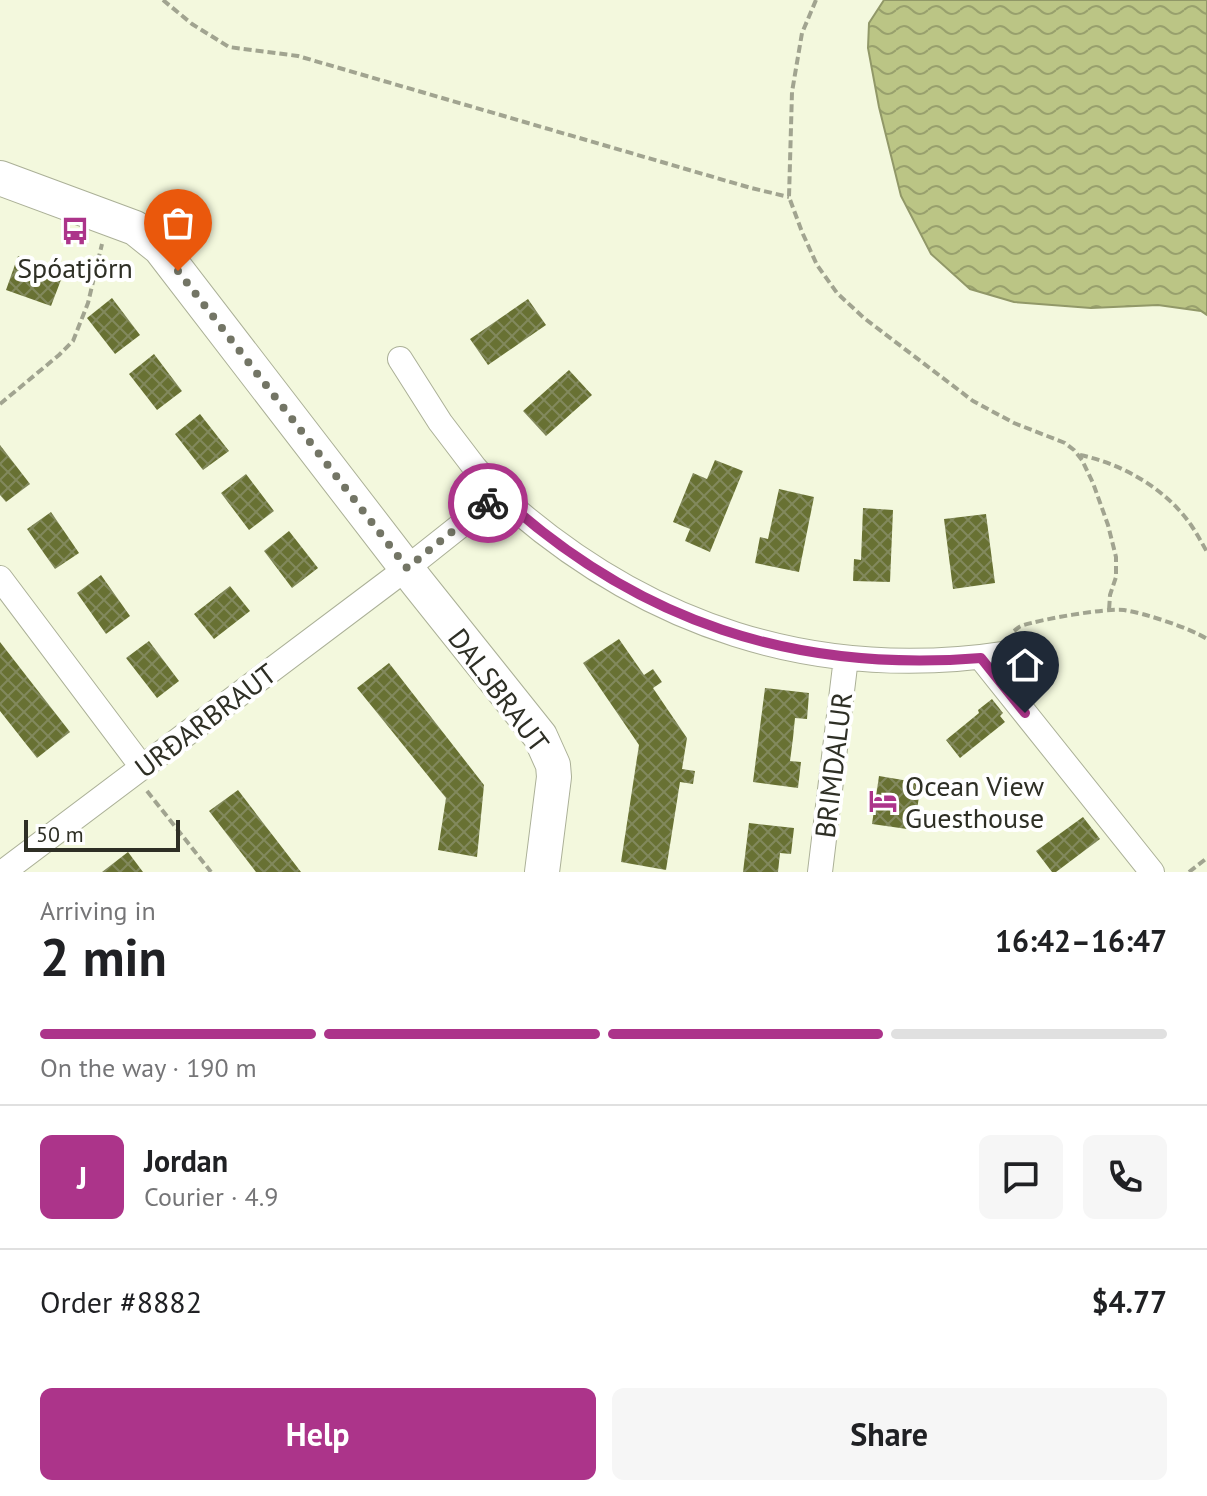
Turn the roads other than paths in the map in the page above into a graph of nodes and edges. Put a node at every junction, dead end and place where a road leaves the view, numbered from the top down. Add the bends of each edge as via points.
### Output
1 (0, 178) edge
2 (400, 359) dead end
3 (499, 495) junction
4 (407, 568) junction
5 (0, 578) edge
6 (846, 658) junction
7 (145, 779) junction
8 (3, 872) edge
9 (542, 872) edge
10 (820, 872) edge
11 (1152, 872) edge

1 - 4 street, DALSBRAUT via 135,228 160,248
2 - 3 street via 440,422
3 - 4 street, URÐARBRAUT
3 - 6 street via 558,544 656,604 755,640
4 - 7 street, URÐARBRAUT
4 - 9 street, DALSBRAUT via 548,750 554,777
5 - 7 street
6 - 10 street, BRIMDALUR
6 - 11 street via 913,661 995,655
7 - 8 street, URÐARBRAUT

